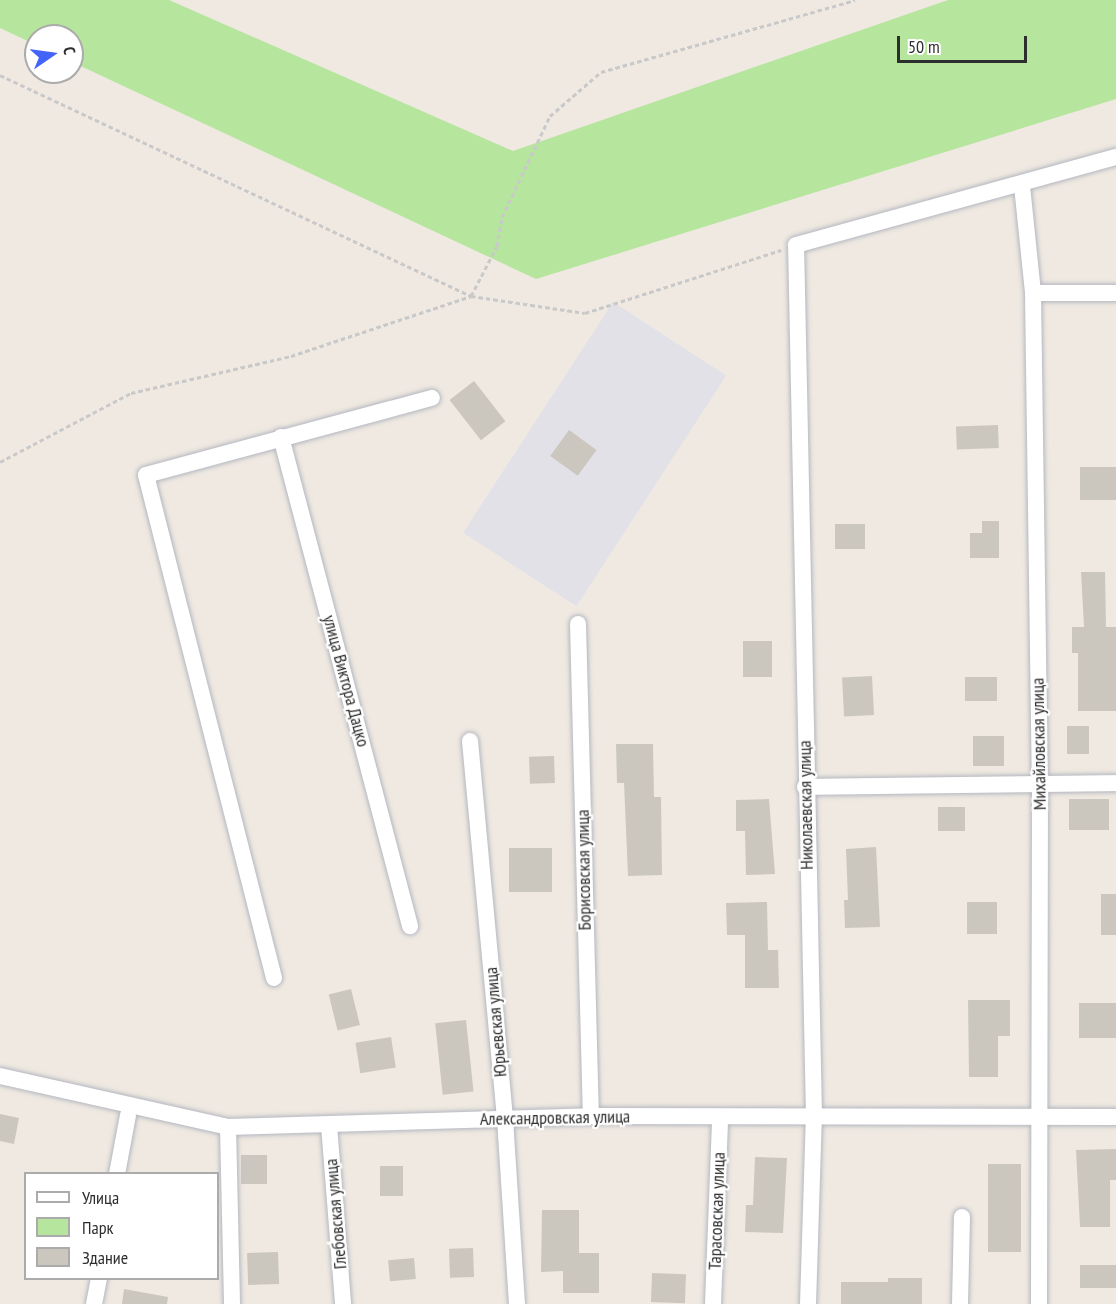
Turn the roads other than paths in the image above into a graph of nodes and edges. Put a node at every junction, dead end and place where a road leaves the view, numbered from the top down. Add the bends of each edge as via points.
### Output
1 (1116, 157) edge
2 (1022, 186) junction
3 (1033, 293) junction
4 (1116, 293) edge
5 (432, 398) dead end
6 (281, 437) junction
7 (578, 624) dead end
8 (470, 741) dead end
9 (1116, 783) edge
10 (1040, 784) junction
11 (805, 787) junction
12 (410, 926) dead end
13 (274, 978) dead end
14 (0, 1076) edge
15 (128, 1115) dead end
16 (591, 1116) junction
17 (814, 1116) junction
18 (1038, 1116) junction
19 (1116, 1117) edge
20 (720, 1118) junction
21 (505, 1119) junction
22 (329, 1125) junction
23 (228, 1127) junction
24 (117, 1172) edge
25 (962, 1217) dead end
26 (99, 1280) edge
27 (94, 1304) edge
28 (232, 1304) edge
29 (343, 1304) edge
30 (517, 1304) edge
31 (713, 1304) edge
32 (808, 1304) edge
33 (960, 1304) edge
34 (1040, 1304) edge

1 - 2 street
2 - 3 street, Михайловская улица
2 - 11 street, Николаевская улица via 796,245
3 - 4 street
3 - 10 street, Михайловская улица
5 - 6 street
6 - 12 street, улица Виктора Дацко
6 - 13 street via 146,475
7 - 16 street, Борисовская улица
8 - 21 street, Юрьевская улица
9 - 10 street
10 - 11 street
10 - 18 street, Михайловская улица
11 - 17 street, Николаевская улица
14 - 23 street, Александровская улица
15 - 24 street
16 - 20 street, Александровская улица
16 - 21 street, Александровская улица
17 - 18 street, Александровская улица
17 - 20 street, Александровская улица
17 - 32 street, Николаевская улица
18 - 19 street, Александровская улица
18 - 34 street, Михайловская улица
20 - 31 street, Тарасовская улица
21 - 22 street, Александровская улица
21 - 30 street, Юрьевская улица
22 - 23 street, Александровская улица
22 - 29 street, Глебовская улица
23 - 28 street
25 - 33 street
26 - 27 street

